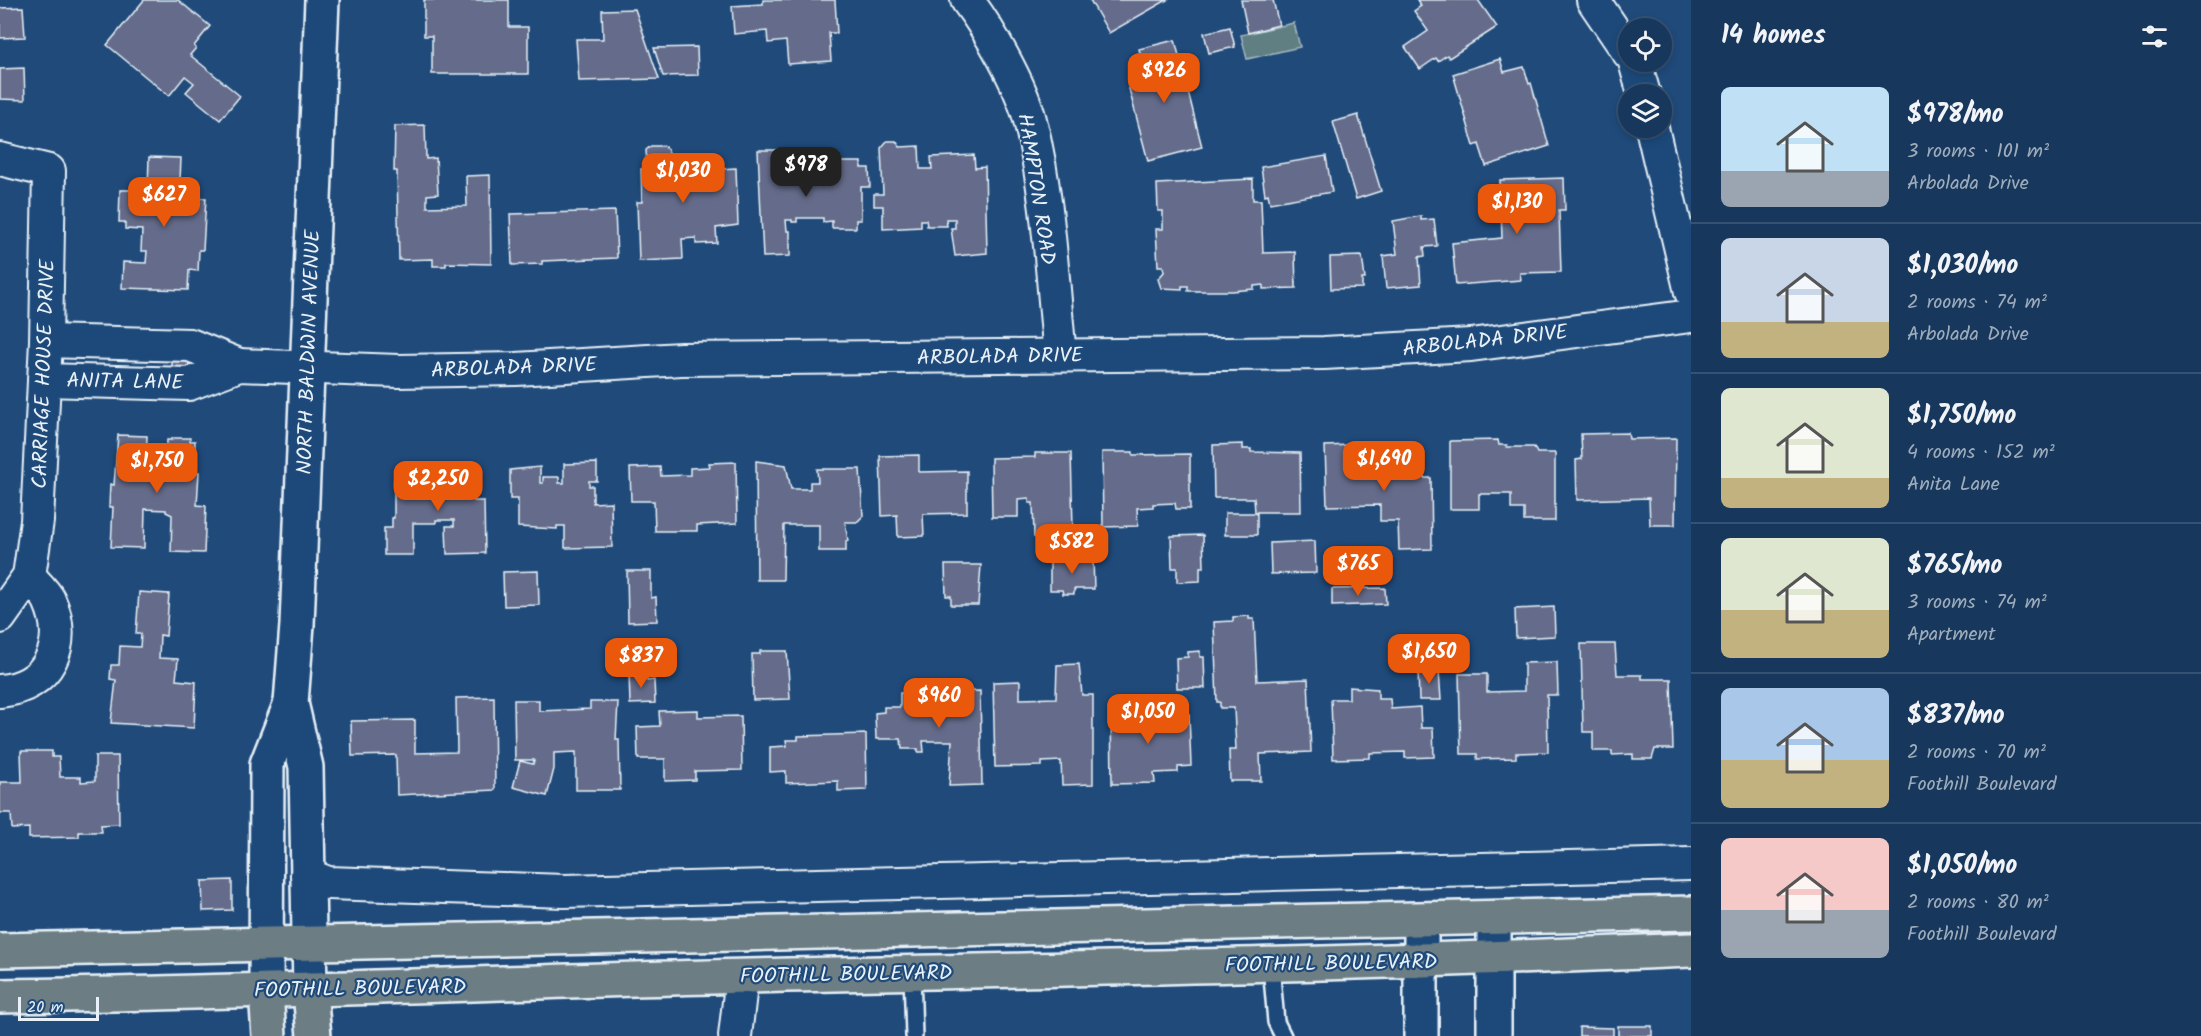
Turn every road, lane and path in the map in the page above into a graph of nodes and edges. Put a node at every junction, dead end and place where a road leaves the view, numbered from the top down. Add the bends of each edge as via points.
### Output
1 (322, 0) edge
2 (967, 0) edge
3 (1593, 0) edge
4 (1618, 37) edge
5 (1654, 138) edge
6 (0, 159) edge
7 (1691, 292) edge
8 (1691, 316) edge
9 (46, 341) junction
10 (1060, 355) junction
11 (239, 365) junction
12 (307, 367) junction
13 (44, 380) junction
14 (29, 576) junction
15 (0, 617) edge
16 (0, 691) edge
17 (291, 703) junction
18 (1691, 864) edge
19 (307, 875) junction
20 (1691, 913) edge
21 (1494, 919) junction
22 (1422, 921) junction
23 (910, 930) junction
24 (310, 944) junction
25 (266, 945) junction
26 (0, 950) edge
27 (1691, 950) edge
28 (1494, 959) junction
29 (1422, 962) junction
30 (1271, 965) junction
31 (912, 973) junction
32 (742, 976) junction
33 (267, 991) junction
34 (310, 991) junction
35 (0, 996) edge
36 (269, 1036) edge
37 (314, 1036) edge
38 (735, 1036) edge
39 (914, 1036) edge
40 (1284, 1036) edge
41 (1421, 1036) edge
42 (1494, 1036) edge

1 - 12 street, NORTH BALDWIN AVENUE
2 - 10 street, HAMPTON ROAD via 1002,58 1030,119
3 - 4 street
5 - 7 street
6 - 9 street, CARRIAGE HOUSE DRIVE via 49,171
8 - 10 street, ARBOLADA DRIVE via 1471,345 1324,353
9 - 11 street, ANITA LANE via 190,345
9 - 13 street, CARRIAGE HOUSE DRIVE
10 - 12 street, ARBOLADA DRIVE via 681,359 516,369 398,371
11 - 12 street, ANITA LANE
11 - 13 street, ANITA LANE via 189,384
12 - 17 street, NORTH BALDWIN AVENUE
13 - 14 street, CARRIAGE HOUSE DRIVE via 37,521
14 - 15 street, CARRIAGE HOUSE DRIVE
14 - 16 street via 49,599 58,628 54,657 36,679 15,690
17 - 19 street, NORTH BALDWIN AVENUE via 306,767
17 - 25 street, NORTH BALDWIN AVENUE via 267,764
18 - 19 street via 564,891 328,884
19 - 24 street, NORTH BALDWIN AVENUE
20 - 21 main road, FOOTHILL BOULEVARD
21 - 22 main road, FOOTHILL BOULEVARD
21 - 28 street
22 - 23 main road, FOOTHILL BOULEVARD
22 - 29 street
23 - 24 main road, FOOTHILL BOULEVARD
23 - 31 main road
24 - 25 main road, FOOTHILL BOULEVARD
24 - 34 street, NORTH BALDWIN AVENUE
25 - 26 main road, FOOTHILL BOULEVARD
25 - 33 street, NORTH BALDWIN AVENUE
27 - 28 main road, FOOTHILL BOULEVARD
28 - 29 main road, FOOTHILL BOULEVARD
28 - 42 street
29 - 30 main road, FOOTHILL BOULEVARD
29 - 41 street
30 - 31 main road, FOOTHILL BOULEVARD
30 - 40 lane via 1275,1022
31 - 32 main road, FOOTHILL BOULEVARD
31 - 39 lane
32 - 34 main road, FOOTHILL BOULEVARD
32 - 38 street
33 - 34 main road, FOOTHILL BOULEVARD
33 - 35 main road, FOOTHILL BOULEVARD
33 - 36 main road
34 - 37 main road

